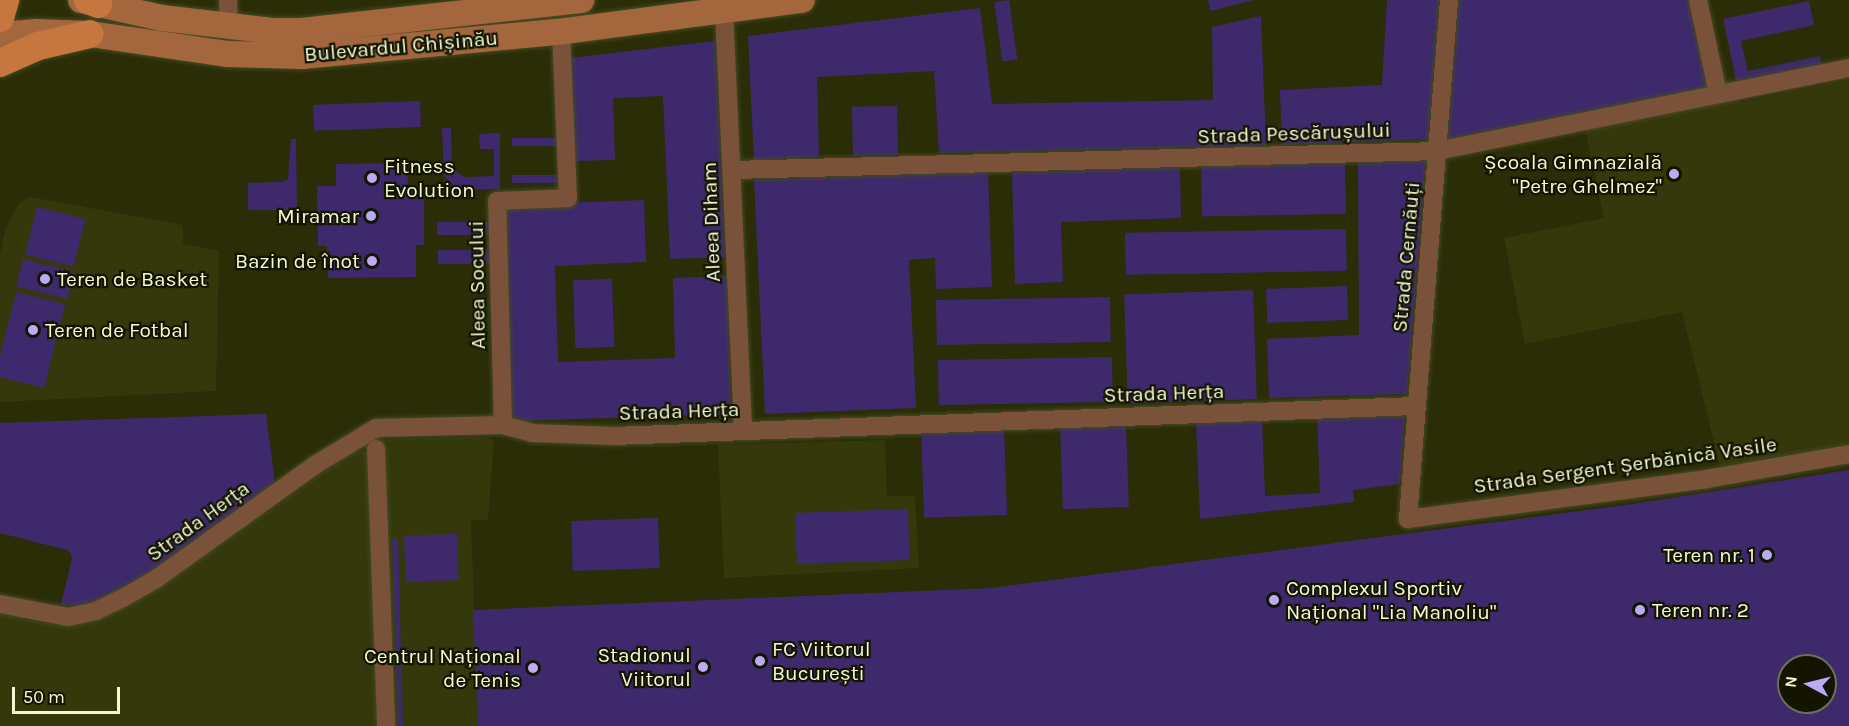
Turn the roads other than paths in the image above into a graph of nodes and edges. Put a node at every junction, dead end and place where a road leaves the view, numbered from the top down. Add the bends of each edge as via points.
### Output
1 (5, 0) edge
2 (228, 0) edge
3 (581, 0) edge
4 (802, 0) edge
5 (1449, 0) edge
6 (1698, 0) edge
7 (89, 2) edge
8 (724, 10) junction
9 (0, 18) edge
10 (229, 28) junction
11 (561, 31) junction
12 (90, 34) junction
13 (0, 35) edge
14 (0, 63) edge
15 (1849, 68) edge
16 (1718, 94) junction
17 (1437, 151) junction
18 (732, 170) junction
19 (1417, 406) junction
20 (503, 425) junction
21 (743, 432) junction
22 (376, 449) dead end
23 (1849, 454) edge
24 (1408, 519) joint
25 (0, 604) edge
26 (386, 726) edge

1 - 9 main road
2 - 10 street
3 - 10 main road, Bulevardul Chișinău via 301,30
4 - 8 main road, Bulevardul Chișinău
5 - 17 street, Strada Cernăuți
6 - 16 street
7 - 10 main road, Bulevardul Chișinău
7 - 12 street
8 - 11 main road, Bulevardul Chișinău
8 - 18 street, Aleea Diham
11 - 12 main road, Bulevardul Chișinău via 272,57
11 - 20 street, Aleea Socului via 568,198 497,201
12 - 13 main road, Bulevardul Chișinău
12 - 14 main road via 38,46
15 - 16 street, Strada Pescărușului
16 - 17 street, Strada Pescărușului
17 - 18 street, Strada Pescărușului
17 - 19 street, Strada Cernăuți
18 - 21 street, Aleea Diham
19 - 21 street, Strada Herța
19 - 24 street, Strada Cernăuți
20 - 21 street, Strada Herța via 532,433 591,435
20 - 25 street, Strada Herța via 376,428 315,465 156,579 96,611 68,617
22 - 26 street
23 - 24 street, Strada Sergent Șerbănică Vasile via 1706,479

